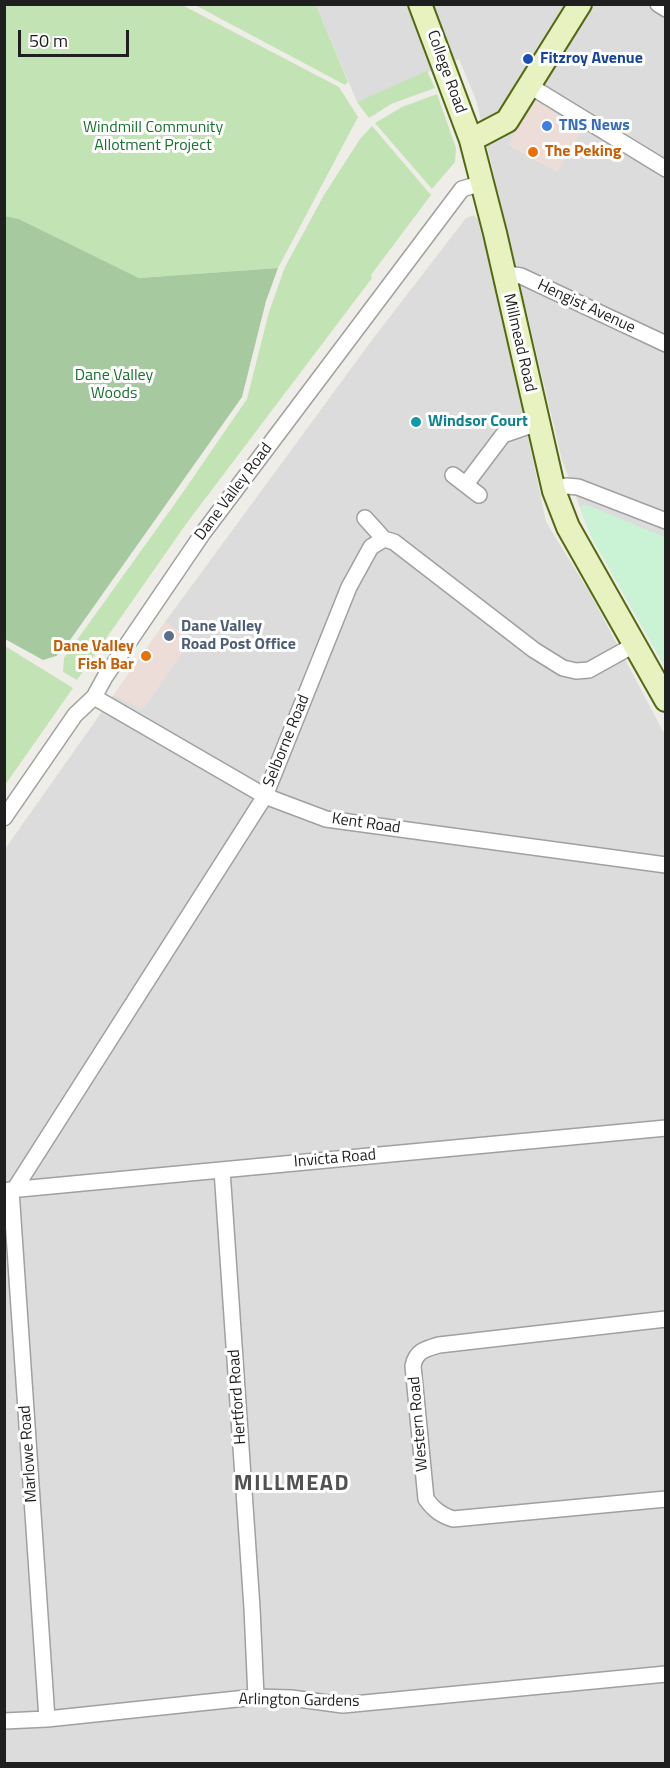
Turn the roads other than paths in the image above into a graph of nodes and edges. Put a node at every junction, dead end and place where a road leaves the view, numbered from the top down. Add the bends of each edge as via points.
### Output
1 (420, 4) edge
2 (580, 4) edge
3 (658, 4) edge
4 (666, 9) edge
5 (530, 86) junction
6 (471, 140) junction
7 (666, 169) edge
8 (482, 183) junction
9 (505, 277) junction
10 (666, 344) edge
11 (538, 423) junction
12 (453, 475) dead end
13 (466, 484) junction
14 (554, 491) junction
15 (479, 495) dead end
16 (366, 518) dead end
17 (666, 521) edge
18 (384, 539) junction
19 (634, 645) junction
20 (94, 697) junction
21 (666, 699) edge
22 (265, 796) junction
23 (4, 818) edge
24 (666, 864) edge
25 (666, 1128) edge
26 (222, 1170) junction
27 (10, 1190) edge
28 (666, 1319) edge
29 (666, 1499) edge
30 (666, 1674) edge
31 (256, 1697) junction
32 (47, 1719) junction
33 (4, 1721) edge

1 - 6 main road, College Road
2 - 5 main road
3 - 4 street
5 - 6 main road via 507,121
5 - 7 street
6 - 8 main road, Millmead Road
8 - 9 main road, Millmead Road
8 - 20 street, Dane Valley Road via 462,189 203,533
9 - 10 street, Hengist Avenue via 521,276
9 - 11 main road, Millmead Road
11 - 13 street via 503,435
11 - 14 main road, Millmead Road
12 - 13 street
13 - 15 street
14 - 17 street via 578,487
14 - 19 main road, Millmead Road via 568,527
16 - 18 street
18 - 19 street via 394,542 563,668 589,670
18 - 22 street, Selborne Road via 371,547 349,587
19 - 21 main road, Millmead Road
20 - 22 street, Kent Road
20 - 23 street, Dane Valley Road via 75,715
22 - 24 street, Kent Road via 326,819
22 - 27 street, Selborne Road
25 - 26 street, Invicta Road
26 - 27 street, Invicta Road
26 - 31 street, Hertford Road
27 - 32 street, Marlowe Road
28 - 29 street, Western Road via 439,1344 420,1352 413,1366 426,1499 441,1515 453,1519
30 - 31 street, Arlington Gardens via 343,1705
31 - 32 street, Arlington Gardens
32 - 33 street, Arlington Gardens

